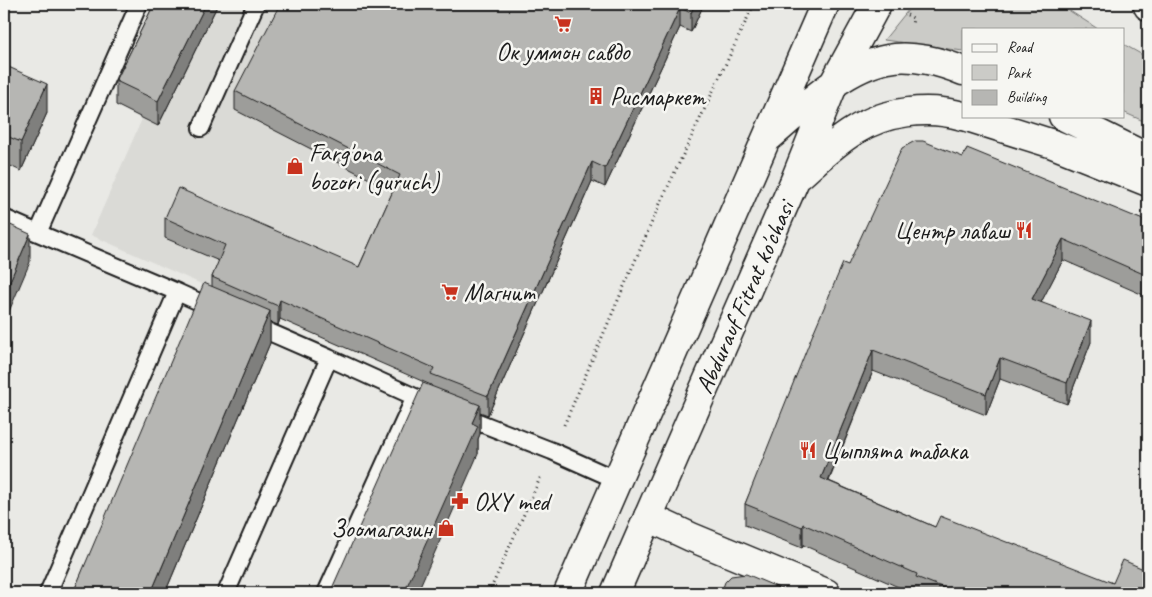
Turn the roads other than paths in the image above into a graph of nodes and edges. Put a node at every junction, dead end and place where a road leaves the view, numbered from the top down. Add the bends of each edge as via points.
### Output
1 (256, 4) edge
2 (825, 4) edge
3 (876, 4) edge
4 (136, 5) edge
5 (962, 71) edge
6 (834, 83) junction
7 (962, 115) edge
8 (970, 118) edge
9 (1067, 118) edge
10 (201, 128) dead end
11 (765, 140) junction
12 (1148, 158) edge
13 (795, 180) junction
14 (1148, 182) edge
15 (4, 218) edge
16 (38, 233) junction
17 (176, 292) junction
18 (330, 358) junction
19 (415, 397) junction
20 (613, 490) junction
21 (648, 517) junction
22 (48, 593) edge
23 (226, 593) edge
24 (326, 593) edge
25 (568, 593) edge
26 (615, 593) edge
27 (826, 593) edge

1 - 10 lane
2 - 11 main road, Abdurauf Fitrat ko'chasi
3 - 6 main road, Abdurauf Fitrat ko'chasi
4 - 16 lane
5 - 6 main road via 909,57 888,59 868,65
6 - 11 main road
6 - 13 main road, Abdurauf Fitrat ko'chasi
7 - 13 main road via 924,111 904,112 879,119 839,141
8 - 14 main road via 1053,144
9 - 12 main road
11 - 20 main road, Abdurauf Fitrat ko'chasi
13 - 21 main road, Abdurauf Fitrat ko'chasi
15 - 16 lane
16 - 17 lane
17 - 18 lane
17 - 22 lane
18 - 19 lane
18 - 23 lane
19 - 20 lane via 552,451
19 - 24 lane
20 - 21 main road
20 - 25 main road, Abdurauf Fitrat ko'chasi
21 - 26 main road, Abdurauf Fitrat ko'chasi
21 - 27 main road

